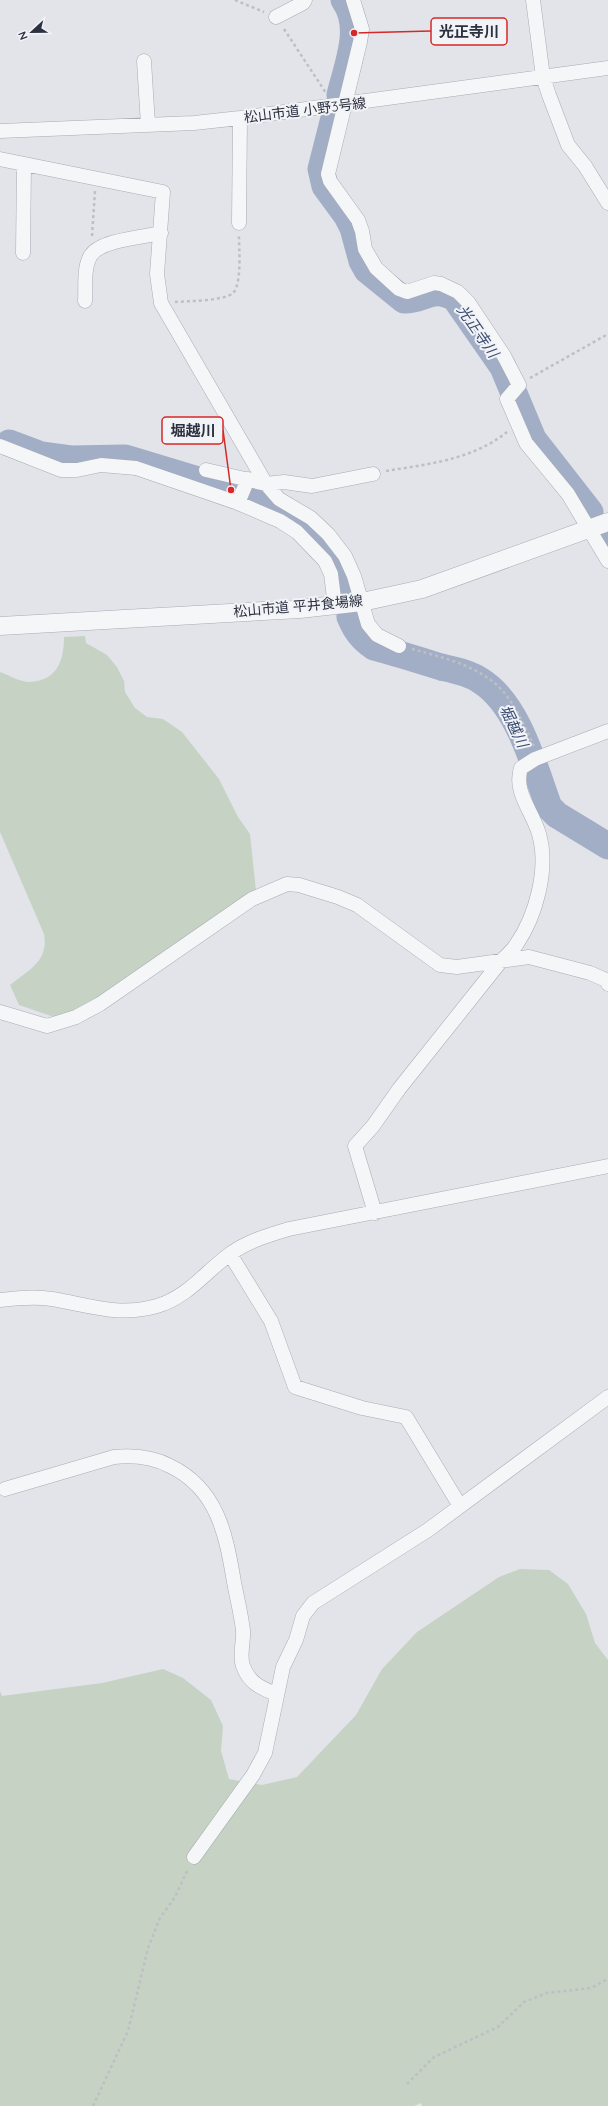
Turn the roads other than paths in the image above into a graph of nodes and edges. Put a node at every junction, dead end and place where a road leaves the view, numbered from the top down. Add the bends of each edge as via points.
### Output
1 (306, 0) edge
2 (353, 0) edge
3 (533, 0) edge
4 (276, 17) road end
5 (144, 61) dead end
6 (608, 68) edge
7 (543, 77) junction
8 (340, 105) junction
9 (240, 118) junction
10 (148, 125) junction
11 (0, 131) edge
12 (0, 159) edge
13 (24, 164) junction
14 (608, 203) edge
15 (239, 223) road end
16 (161, 233) junction
17 (23, 253) dead end
18 (85, 301) dead end
19 (0, 446) edge
20 (206, 470) dead end
21 (373, 474) road end
22 (246, 483) junction
23 (266, 484) junction
24 (238, 502) junction
25 (608, 522) edge
26 (590, 529) junction
27 (608, 561) edge
28 (362, 602) junction
29 (335, 606) junction
30 (0, 626) edge
31 (399, 646) road end
32 (608, 731) edge
33 (501, 961) junction
34 (608, 984) edge
35 (0, 1012) edge
36 (608, 1166) edge
37 (375, 1213) junction
38 (230, 1254) junction
39 (0, 1300) edge
40 (608, 1397) edge
41 (5, 1489) dead end
42 (460, 1506) junction
43 (276, 1694) junction
44 (194, 1857) road end

1 - 4 street
2 - 8 street via 362,29
3 - 7 street
5 - 10 street
6 - 7 street, 松山市道 小野3号線
7 - 8 street, 松山市道 小野3号線
7 - 14 street via 568,145 585,166
8 - 9 street, 松山市道 小野3号線
8 - 26 street via 328,174 335,190 358,220 369,260 399,290 406,292 434,283 441,284 458,292 468,302 504,356 514,390 507,399 526,443 568,494
9 - 10 street, 松山市道 小野3号線
9 - 15 street
10 - 11 street, 松山市道 小野3号線
12 - 13 street
13 - 16 street via 163,192
13 - 17 street
16 - 18 street via 110,243 95,252 88,264
16 - 23 street via 157,274 161,303
19 - 24 street via 61,470 101,465 136,468
20 - 22 street
21 - 23 street via 312,486 284,482
22 - 23 street
22 - 24 street
23 - 28 street via 279,498 311,518 345,556
24 - 29 street via 280,521 310,544 325,561 331,574
25 - 26 street, 松山市道 平井食場線
26 - 27 street
26 - 28 street, 松山市道 平井食場線 via 422,589
28 - 29 street, 松山市道 平井食場線
28 - 31 street via 368,624 377,635
29 - 30 street, 松山市道 平井食場線
32 - 33 street via 534,760 521,768 519,784 539,833 543,865 535,907 515,946
33 - 34 street via 539,958 590,973 606,980
33 - 35 street via 457,967 440,966 357,905 299,885 287,884 252,899 100,1004 76,1017 47,1026
33 - 37 street via 355,1146
36 - 37 street
37 - 38 street via 289,1229 246,1244
38 - 39 street via 187,1292 158,1306 142,1310 105,1310 51,1299
38 - 42 street via 271,1321 295,1387 362,1408 406,1416
40 - 42 street
41 - 43 street via 97,1461 125,1456 163,1462 181,1471 200,1486 211,1502 228,1544 243,1629 242,1665 256,1686
42 - 43 street via 428,1530 313,1603 302,1616
43 - 44 street via 265,1753 253,1775

